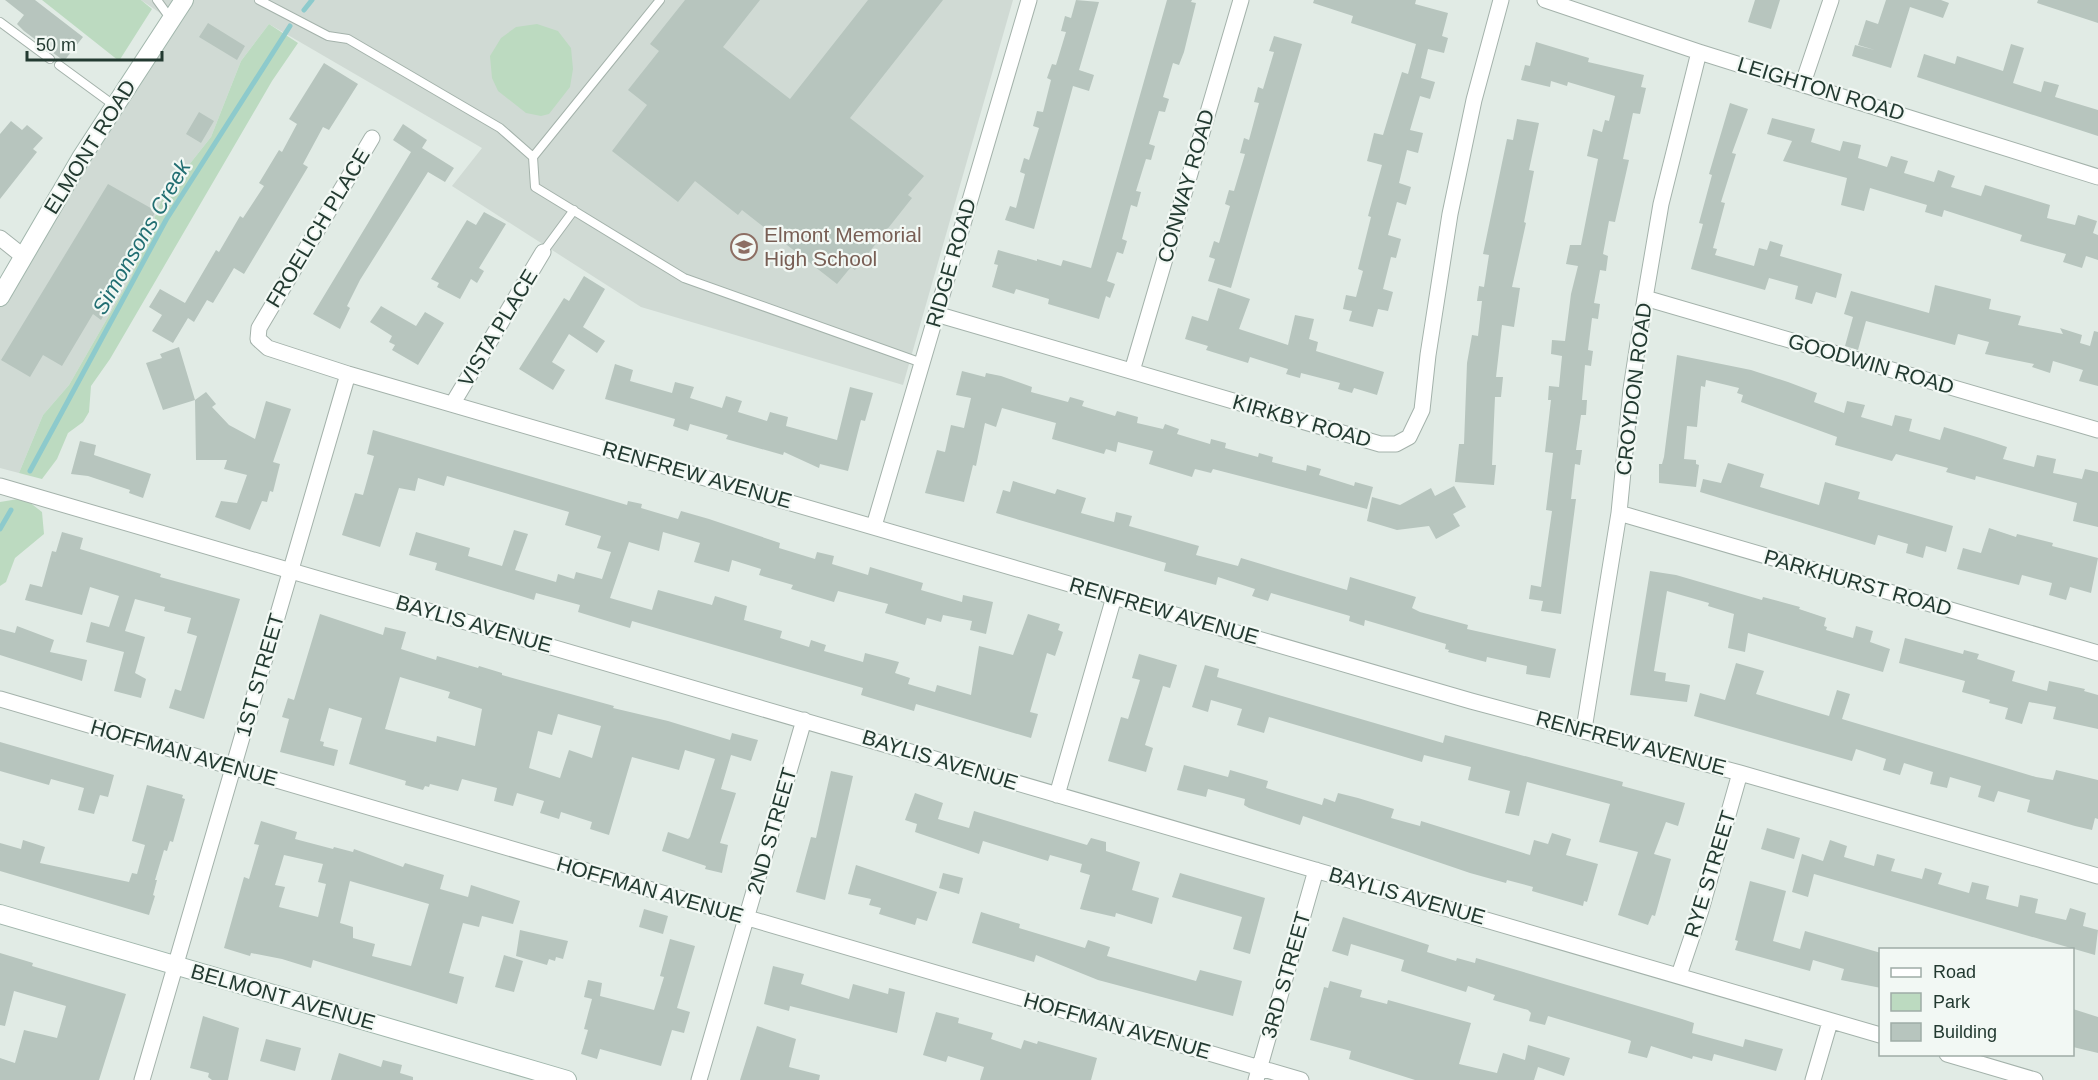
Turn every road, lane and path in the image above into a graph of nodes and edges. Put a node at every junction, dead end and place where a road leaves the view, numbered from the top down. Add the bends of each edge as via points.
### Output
1 (157, 0) edge
2 (184, 0) edge
3 (260, 0) edge
4 (660, 0) edge
5 (1029, 0) edge
6 (1241, 0) edge
7 (1501, 0) edge
8 (1545, 0) edge
9 (1831, 0) edge
10 (171, 19) junction
11 (0, 22) edge
12 (1699, 52) junction
13 (50, 59) dead end
14 (59, 65) dead end
15 (1803, 83) junction
16 (115, 106) junction
17 (372, 138) dead end
18 (533, 157) junction
19 (2098, 177) edge
20 (574, 210) junction
21 (0, 238) edge
22 (543, 252) joint
23 (24, 257) junction
24 (0, 297) edge
25 (1645, 298) junction
26 (936, 314) junction
27 (265, 317) joint
28 (922, 363) junction
29 (1132, 371) junction
30 (348, 374) junction
31 (453, 404) junction
32 (2098, 430) edge
33 (0, 486) edge
34 (1619, 513) junction
35 (874, 526) junction
36 (291, 571) junction
37 (1114, 597) junction
38 (2098, 653) edge
39 (0, 699) edge
40 (804, 720) junction
41 (1584, 729) junction
42 (233, 768) junction
43 (1740, 772) junction
44 (1057, 795) junction
45 (1316, 870) junction
46 (2098, 876) edge
47 (0, 914) edge
48 (746, 918) junction
49 (176, 965) junction
50 (1679, 975) junction
51 (1830, 1022) junction
52 (1879, 1034) edge
53 (1954, 1056) edge
54 (1258, 1074) edge
55 (142, 1080) edge
56 (567, 1080) edge
57 (699, 1080) edge
58 (1301, 1080) edge
59 (1813, 1080) edge
60 (2035, 1080) edge

1 - 10 lane
2 - 10 street, ELMONT ROAD
3 - 18 lane via 328,36 348,39 500,128
4 - 18 lane
5 - 26 street, RIDGE ROAD
6 - 29 street, CONWAY ROAD
7 - 29 street, KIRKBY ROAD via 1449,214 1422,410 1409,437 1396,444 1380,444
8 - 12 street, LEIGHTON ROAD
9 - 15 street
10 - 16 street, ELMONT ROAD
11 - 13 lane
12 - 15 street, LEIGHTON ROAD
12 - 25 street, CROYDON ROAD via 1661,204
14 - 16 lane
15 - 19 street, LEIGHTON ROAD
16 - 23 street, ELMONT ROAD
17 - 27 street, FROELICH PLACE
18 - 20 lane via 535,188
20 - 22 lane
20 - 28 lane via 684,278
21 - 23 street
22 - 31 street, VISTA PLACE
23 - 24 street, ELMONT ROAD
25 - 32 street, GOODWIN ROAD
25 - 34 street, CROYDON ROAD via 1630,389
26 - 28 street, RIDGE ROAD
26 - 29 street, KIRKBY ROAD
27 - 30 street, RENFREW AVENUE via 257,334 267,348
28 - 35 street, RIDGE ROAD
30 - 31 street, RENFREW AVENUE
30 - 36 street, 1ST STREET
31 - 35 street, RENFREW AVENUE
33 - 36 street, BAYLIS AVENUE
34 - 38 street, PARKHURST ROAD
34 - 41 street, CROYDON ROAD
35 - 37 street, RENFREW AVENUE
36 - 40 street, BAYLIS AVENUE
36 - 42 street, 1ST STREET
37 - 41 street, RENFREW AVENUE via 1471,701
37 - 44 street
39 - 42 street, HOFFMAN AVENUE
40 - 44 street, BAYLIS AVENUE
40 - 48 street, 2ND STREET
41 - 43 street, RENFREW AVENUE
42 - 48 street, HOFFMAN AVENUE
42 - 49 street, 1ST STREET
43 - 46 street, RENFREW AVENUE
43 - 50 street, RYE STREET
44 - 45 street, BAYLIS AVENUE
45 - 50 street, BAYLIS AVENUE
45 - 54 street, 3RD STREET
47 - 49 street, BELMONT AVENUE
48 - 54 street, HOFFMAN AVENUE
48 - 57 street, 2ND STREET
49 - 55 street, 1ST STREET
49 - 56 street, BELMONT AVENUE
50 - 51 street, BAYLIS AVENUE
51 - 52 street, BAYLIS AVENUE
51 - 59 street
53 - 60 street
54 - 58 street, HOFFMAN AVENUE

